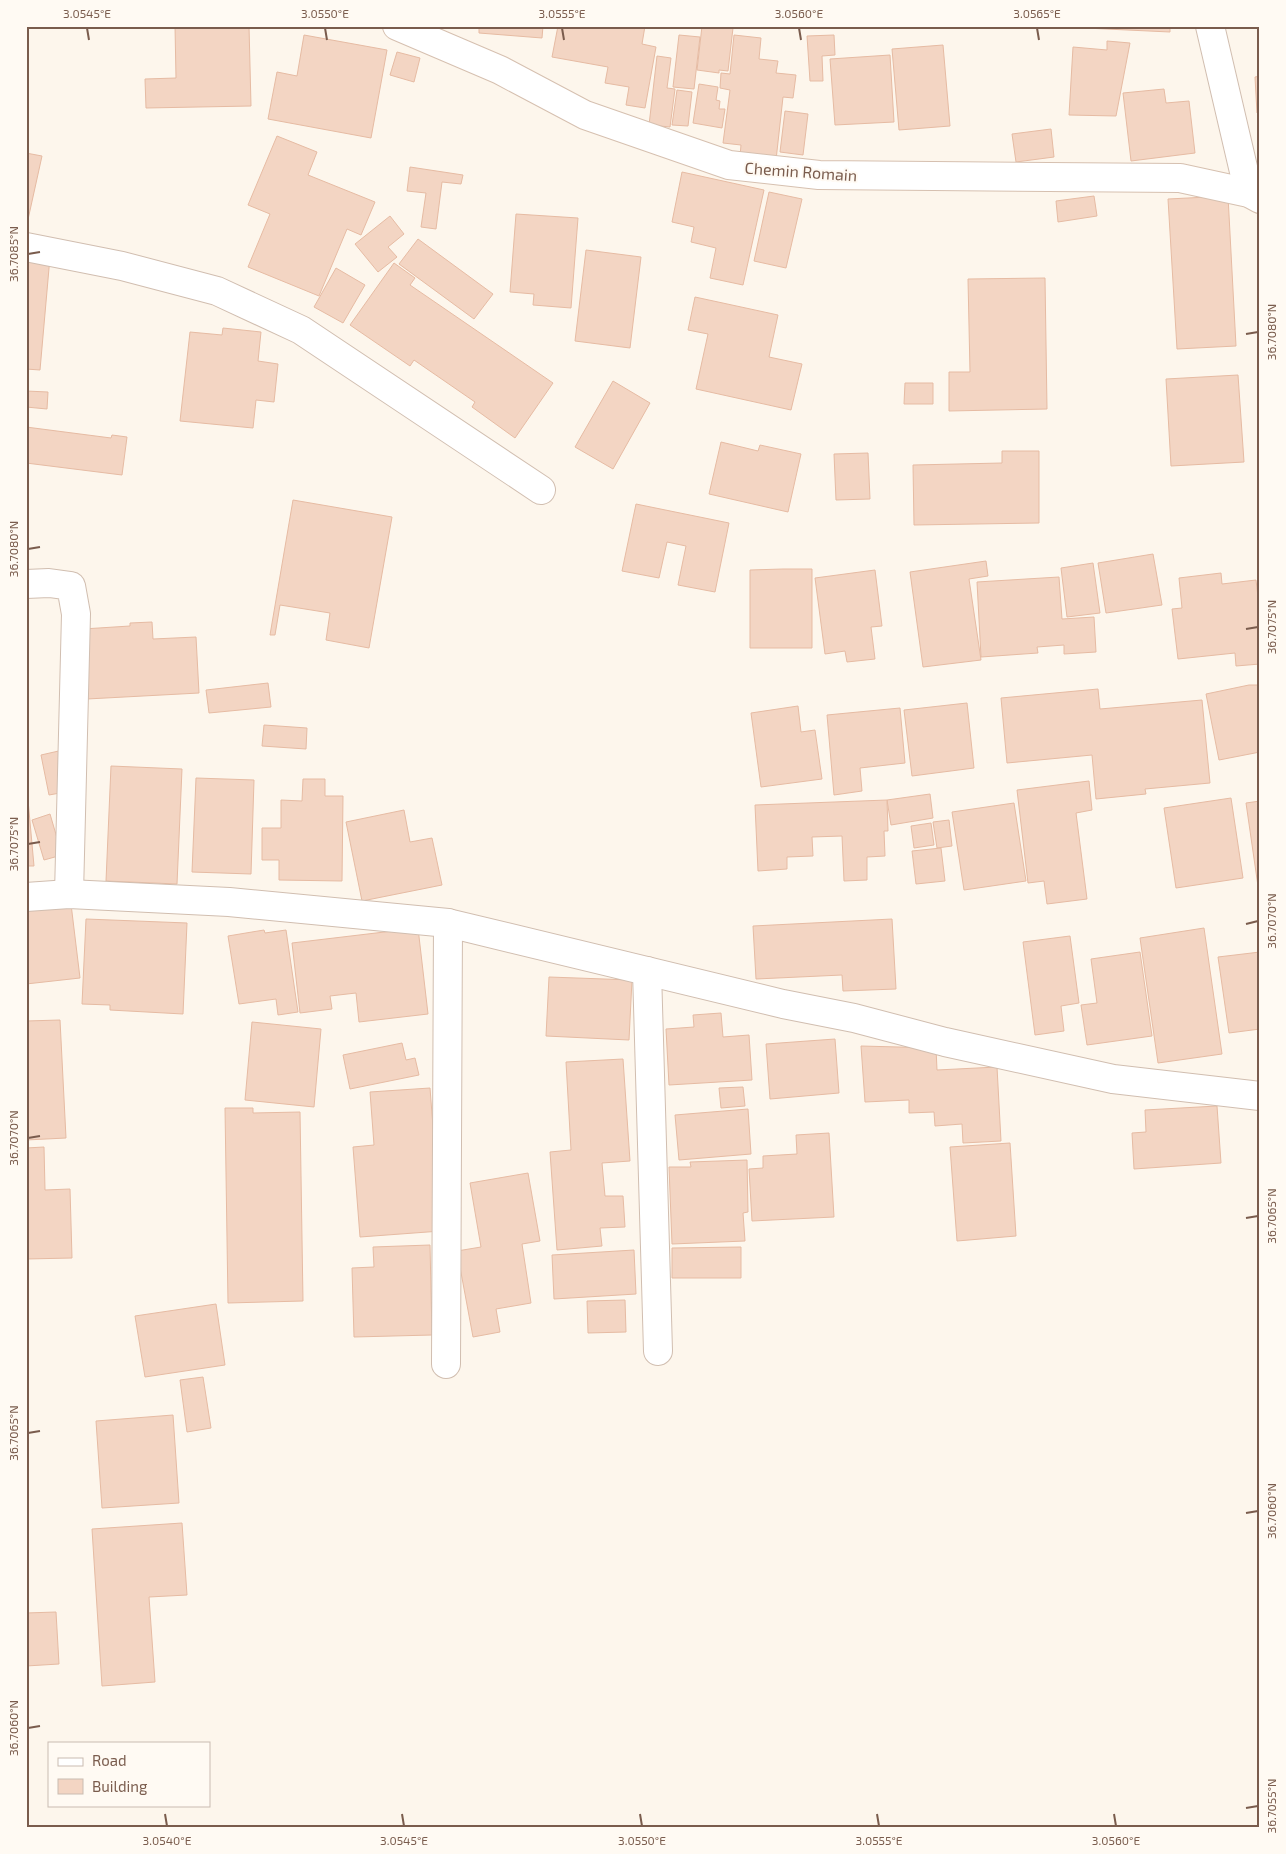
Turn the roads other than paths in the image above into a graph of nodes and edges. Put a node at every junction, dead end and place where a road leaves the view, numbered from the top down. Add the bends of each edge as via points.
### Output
1 (397, 26) edge
2 (1210, 26) edge
3 (1254, 196) edge
4 (26, 247) edge
5 (541, 490) dead end
6 (26, 584) edge
7 (69, 894) junction
8 (26, 897) edge
9 (448, 923) junction
10 (647, 971) junction
11 (1260, 1096) edge
12 (658, 1351) dead end
13 (446, 1364) dead end

1 - 3 street, Chemin Romain via 500,70 585,114 729,165 819,175 1180,178
2 - 3 street
4 - 5 street via 122,266 217,291 300,330
6 - 7 street via 71,586 76,614
7 - 8 street
7 - 9 street via 230,902
9 - 10 street
9 - 13 street
10 - 11 street via 1113,1079
10 - 12 street

